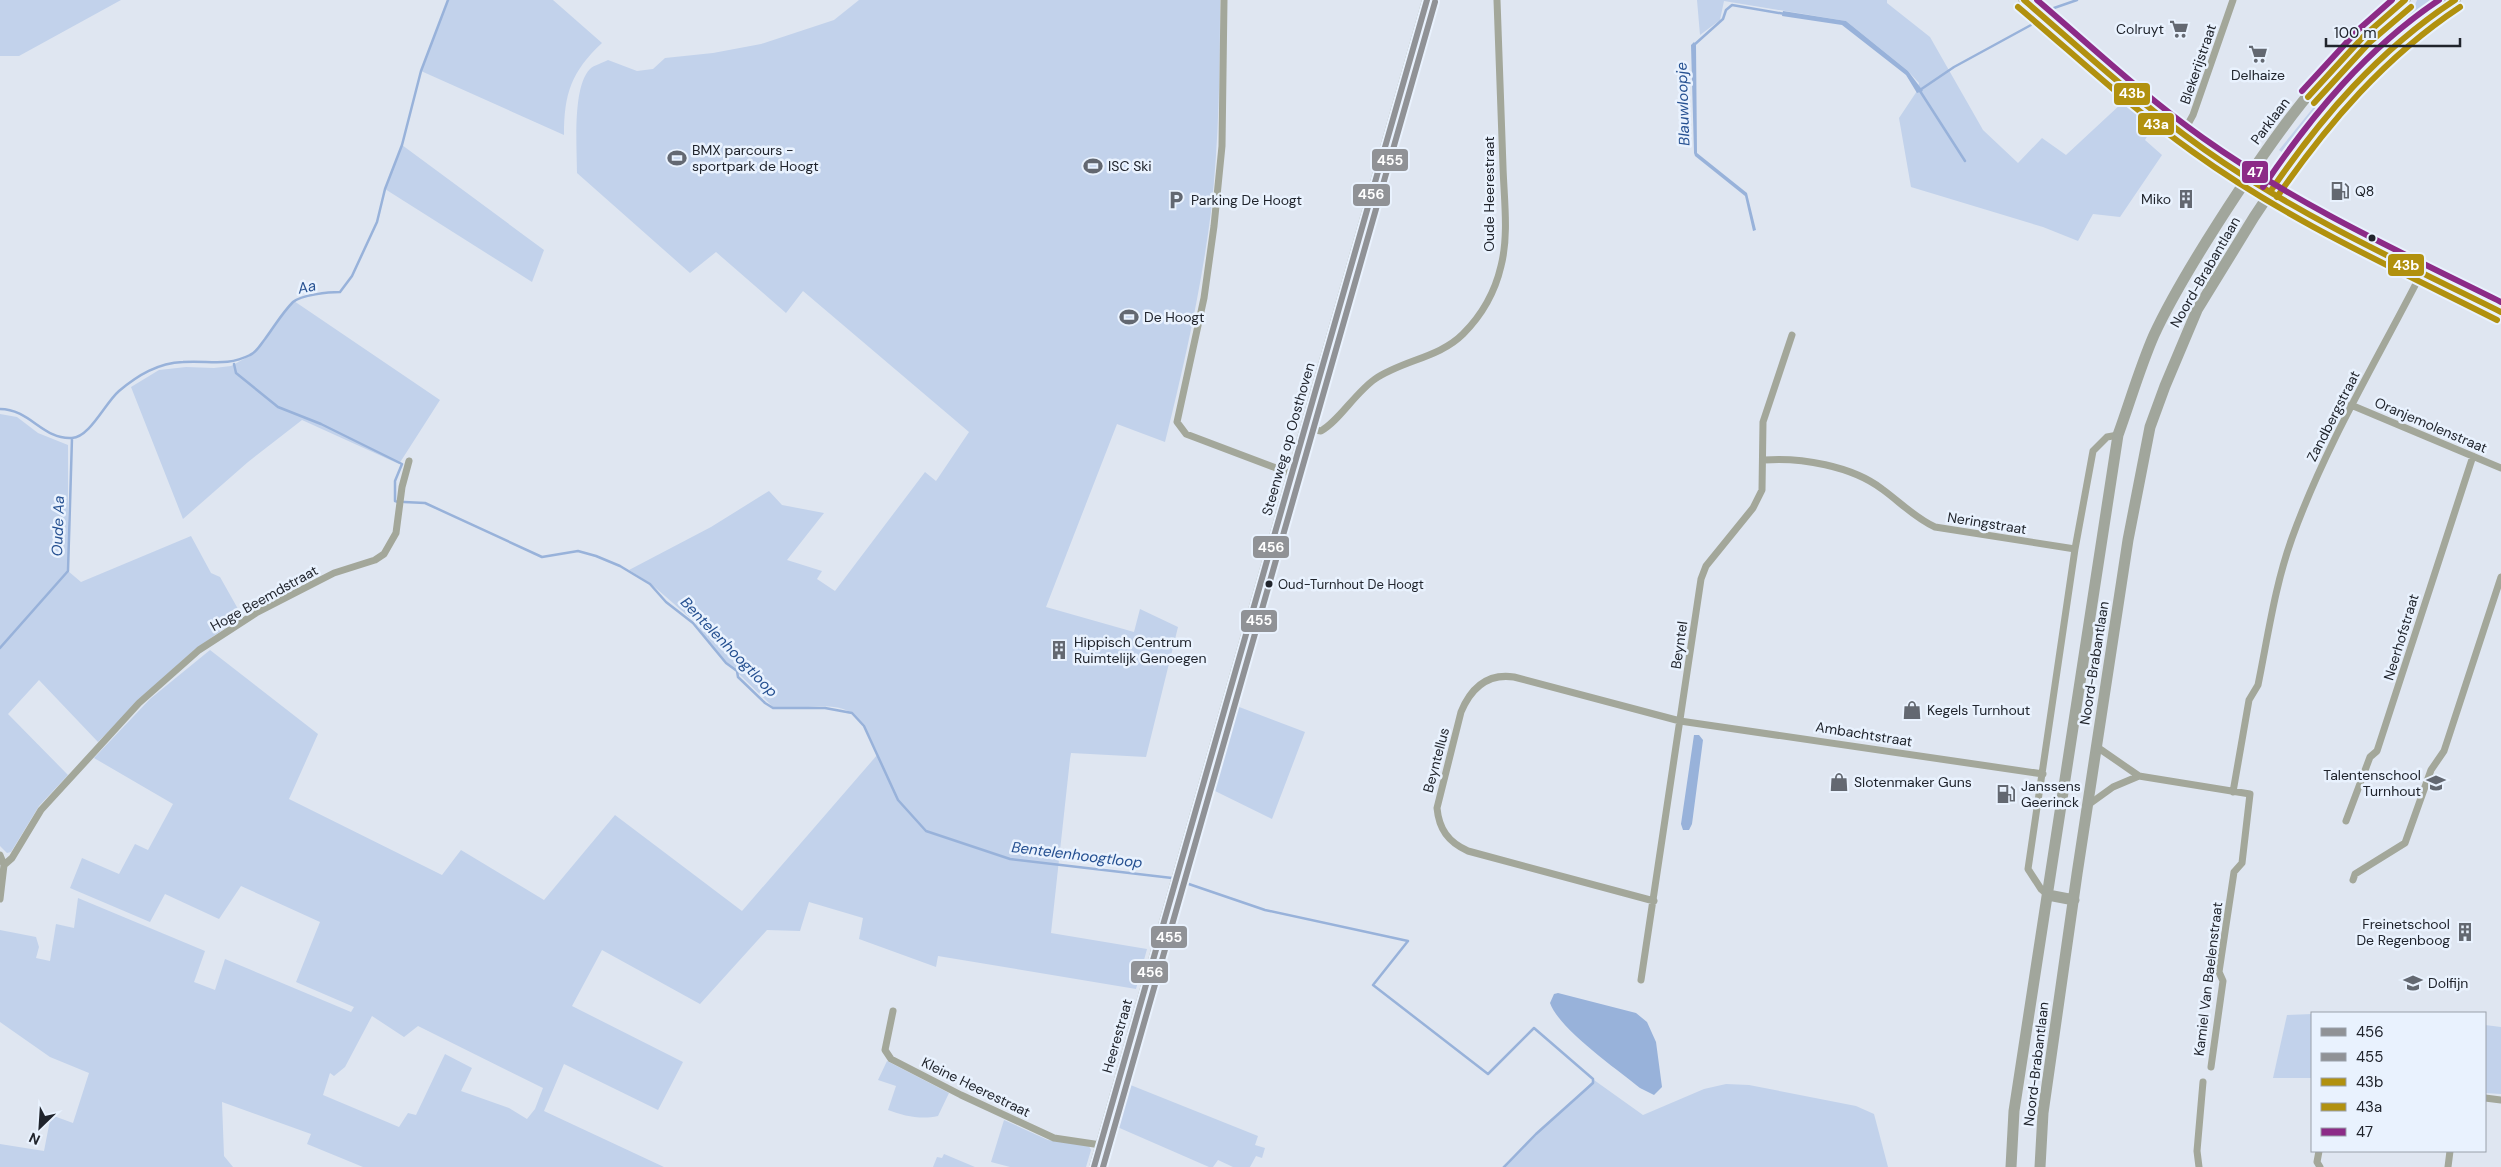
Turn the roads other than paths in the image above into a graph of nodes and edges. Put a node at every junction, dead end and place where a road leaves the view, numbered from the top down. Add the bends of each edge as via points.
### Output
1 (1224, 0) edge
2 (1427, 0) edge
3 (1497, 0) edge
4 (2024, 0) edge
5 (2233, 0) edge
6 (2405, 0) edge
7 (2455, 0) edge
8 (2183, 133) junction
9 (2247, 178) junction
10 (2270, 192) junction
11 (2422, 272) junction
12 (2501, 312) edge
13 (1792, 335) dead end
14 (2351, 406) junction
15 (1305, 428) junction
16 (2118, 435) junction
17 (2473, 456) junction
18 (1764, 460) junction
19 (409, 461) dead end
20 (2501, 468) edge
21 (1292, 474) junction
22 (2075, 549) junction
23 (2501, 577) edge
24 (1680, 722) junction
25 (2097, 747) junction
26 (2043, 774) junction
27 (2139, 776) junction
28 (2233, 792) junction
29 (2088, 805) junction
30 (2346, 821) dead end
31 (0, 855) edge
32 (4, 865) junction
33 (2353, 880) dead end
34 (1174, 885) joint
35 (2048, 894) junction
36 (0, 899) edge
37 (2074, 900) junction
38 (1654, 901) junction
39 (1641, 980) dead end
40 (893, 1011) dead end
41 (2211, 1067) dead end
42 (2203, 1082) dead end
43 (2486, 1098) edge
44 (2501, 1100) edge
45 (1101, 1145) junction
46 (2319, 1152) edge
47 (2450, 1152) edge
48 (1094, 1167) edge
49 (2011, 1167) edge
50 (2040, 1167) edge
51 (2199, 1167) edge
52 (2320, 1167) edge
53 (2448, 1167) edge

1 - 21 street via 1222,146 1214,226 1202,305 1177,422 1186,434
2 - 15 street, Steenweg op Oosthoven
3 - 15 street, Oude Heerestraat via 1505,219 1502,263 1493,292 1477,319 1461,336 1441,350 1377,378 1321,432
4 - 8 main road
5 - 8 street, Blekerijstraat via 2193,115
6 - 9 main road, Parklaan via 2331,70
7 - 10 main road via 2403,37 2354,84 2314,129
8 - 9 main road
9 - 10 main road
9 - 16 main road, Noord-Brabantlaan via 2190,267 2154,335
10 - 11 street
10 - 25 main road, Noord-Brabantlaan via 2197,310 2150,428 2131,521
11 - 12 street
11 - 14 street, Zandbergstraat
13 - 18 street, Beyntel via 1763,422
14 - 17 street, Oranjemolenstraat
14 - 28 street, Zandbergstraat via 2322,463 2280,578 2258,686 2249,700
15 - 21 street, Steenweg op Oosthoven
16 - 22 street via 2107,437 2093,451
16 - 35 main road, Noord-Brabantlaan
17 - 20 street, Oranjemolenstraat
17 - 30 street, Neerhofstraat via 2377,751 2370,757
18 - 22 street, Neringstraat via 1796,459 1857,474 1880,487 1921,521 1935,527
18 - 24 street, Beyntel via 1762,490 1753,508 1706,566 1701,579
19 - 32 street, Hoge Beemdstraat via 396,533 384,554 334,573 256,613 199,650 140,703 47,804 12,858
21 - 34 street, Steenweg op Oosthoven
22 - 26 street
23 - 33 street via 2444,750 2431,770 2405,843 2355,874
24 - 26 street, Ambachtstraat
24 - 38 street, Beyntel
24 - 38 street, Beyntellus via 1514,677 1492,678 1479,684 1466,700 1436,808 1438,821 1450,841 1468,851
25 - 27 street, Kamiel Van Baelenstraat
25 - 29 main road, Noord-Brabantlaan
26 - 35 street via 2028,868
27 - 28 street, Kamiel Van Baelenstraat
27 - 29 street via 2113,787
28 - 41 street, Kamiel Van Baelenstraat via 2250,794 2251,798 2242,863 2234,872 2219,972 2223,981
29 - 37 main road, Noord-Brabantlaan
31 - 32 street
32 - 36 street
34 - 45 street, Heerestraat
35 - 37 main road
35 - 49 main road, Noord-Brabantlaan via 2014,1111
37 - 50 main road, Noord-Brabantlaan via 2043,1113
38 - 39 street, Beyntel
40 - 45 street, Kleine Heerestraat via 885,1050 891,1059 1054,1138
42 - 51 street via 2197,1141
43 - 44 street
45 - 48 street, Heerestraat
46 - 52 street via 2317,1162
47 - 53 street

